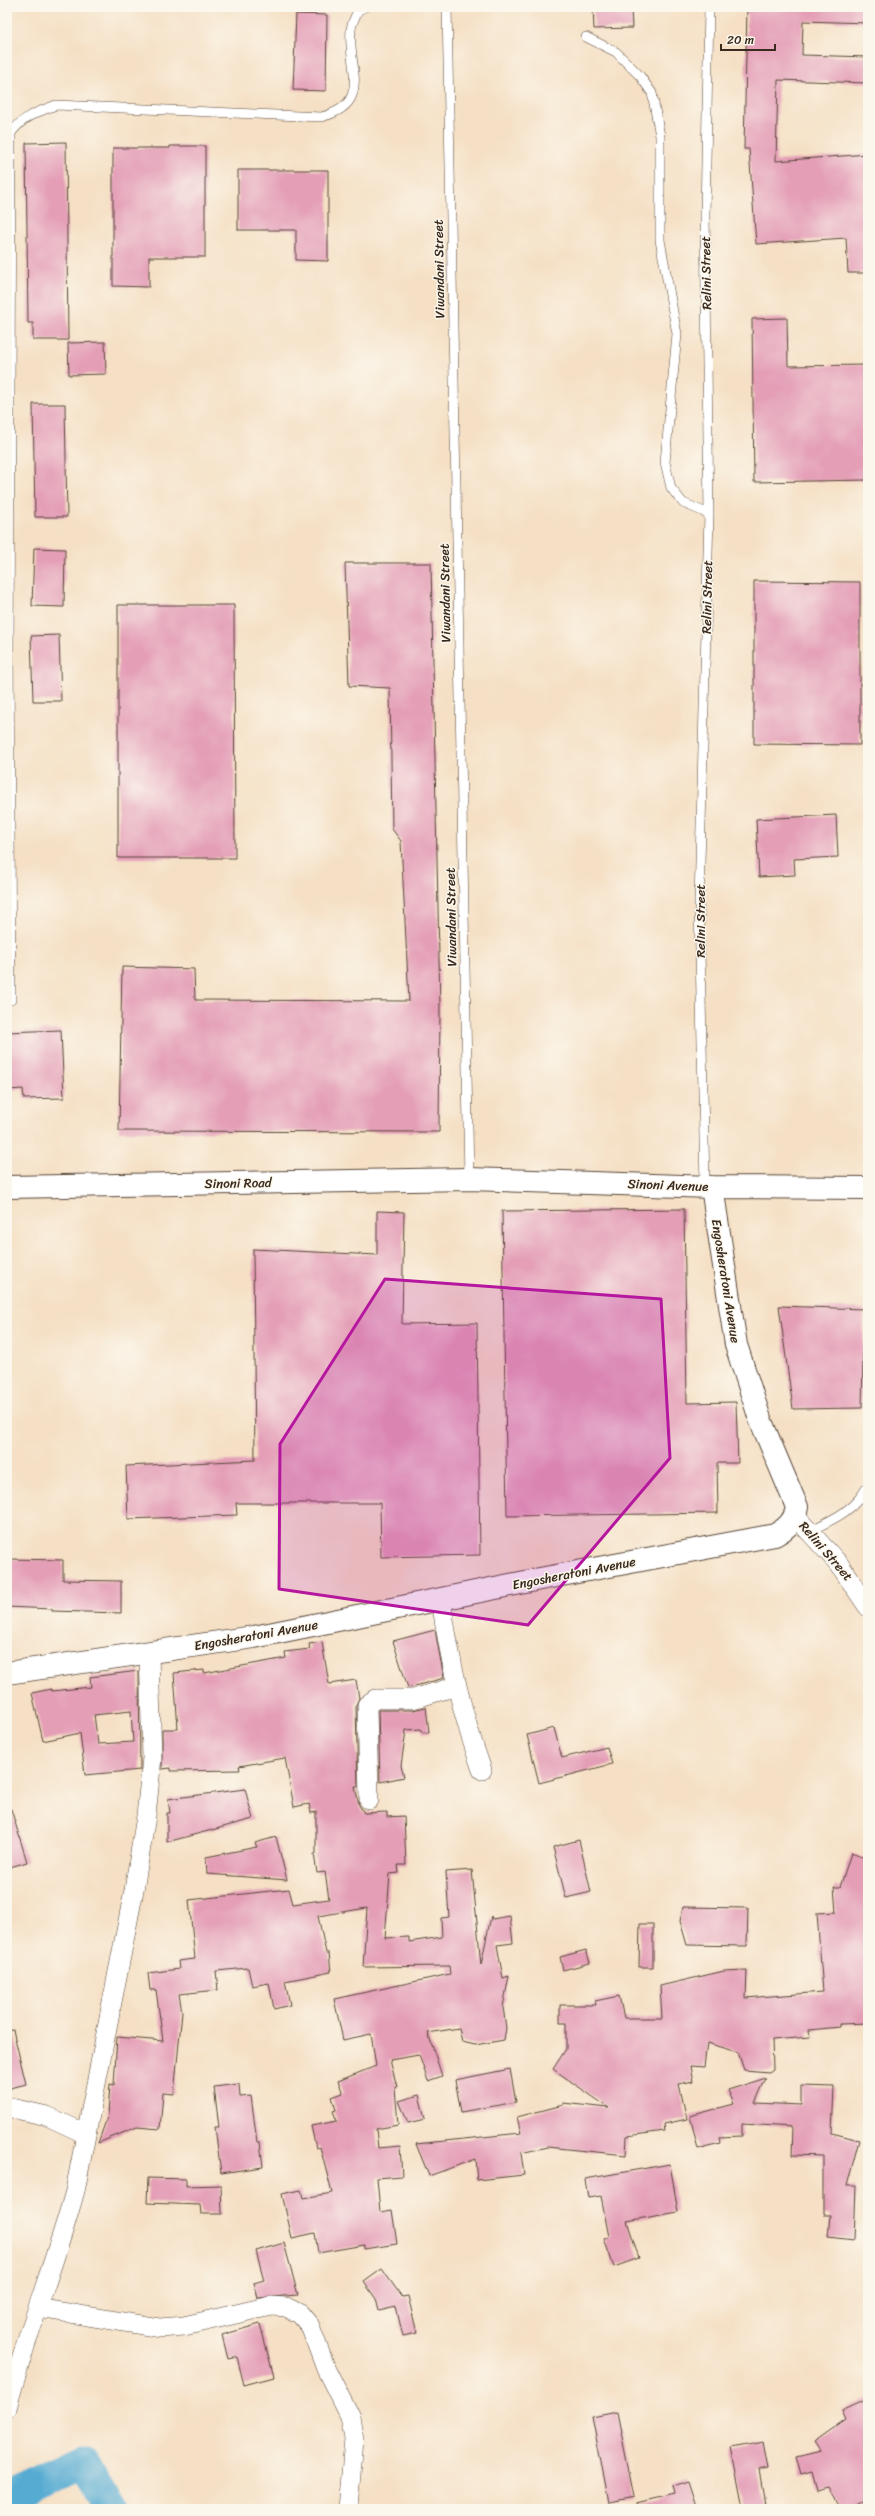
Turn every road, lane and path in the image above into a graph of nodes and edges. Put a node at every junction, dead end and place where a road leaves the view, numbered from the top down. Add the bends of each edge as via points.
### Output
1 (365, 7) edge
2 (447, 7) edge
3 (709, 7) edge
4 (586, 37) dead end
5 (709, 514) junction
6 (8, 657) edge
7 (11, 1000) dead end
8 (469, 1179) junction
9 (709, 1186) junction
10 (7, 1187) edge
11 (868, 1188) edge
12 (868, 1485) edge
13 (802, 1523) junction
14 (441, 1599) junction
15 (868, 1607) edge
16 (149, 1653) junction
17 (7, 1673) edge
18 (458, 1686) junction
19 (482, 1770) dead end
20 (369, 1800) dead end
21 (7, 2107) edge
22 (86, 2134) junction
23 (38, 2308) junction
24 (7, 2408) edge
25 (348, 2509) edge

1 - 6 lane via 358,10 351,30 355,71 351,99 338,113 321,117 56,105 29,114 11,133
2 - 8 lane, Viwandani Street
3 - 5 lane, Relini Street via 705,215
4 - 5 lane via 616,52 640,76 652,93 660,136 660,240 677,334 665,462 671,488 683,503
5 - 9 lane, Relini Street via 699,902
6 - 7 lane
8 - 9 street, Sinoni Avenue
8 - 10 street, Sinoni Road
9 - 11 street, Sinoni Avenue
9 - 13 street, Engosheratoni Avenue via 736,1345 760,1419
12 - 13 lane via 865,1492 845,1513
13 - 14 street, Engosheratoni Avenue via 775,1535
13 - 15 street, Relini Street via 843,1570
14 - 16 street, Engosheratoni Avenue via 333,1622
14 - 18 street
16 - 17 street, Engosheratoni Avenue
16 - 22 street via 152,1758 146,1816
18 - 19 street
18 - 20 street via 413,1699 375,1699 367,1705
21 - 22 street via 47,2116
22 - 23 street via 63,2237
23 - 24 street
23 - 25 street via 160,2328 184,2326 271,2306 286,2307 300,2314 310,2326 326,2369 350,2417 354,2439

